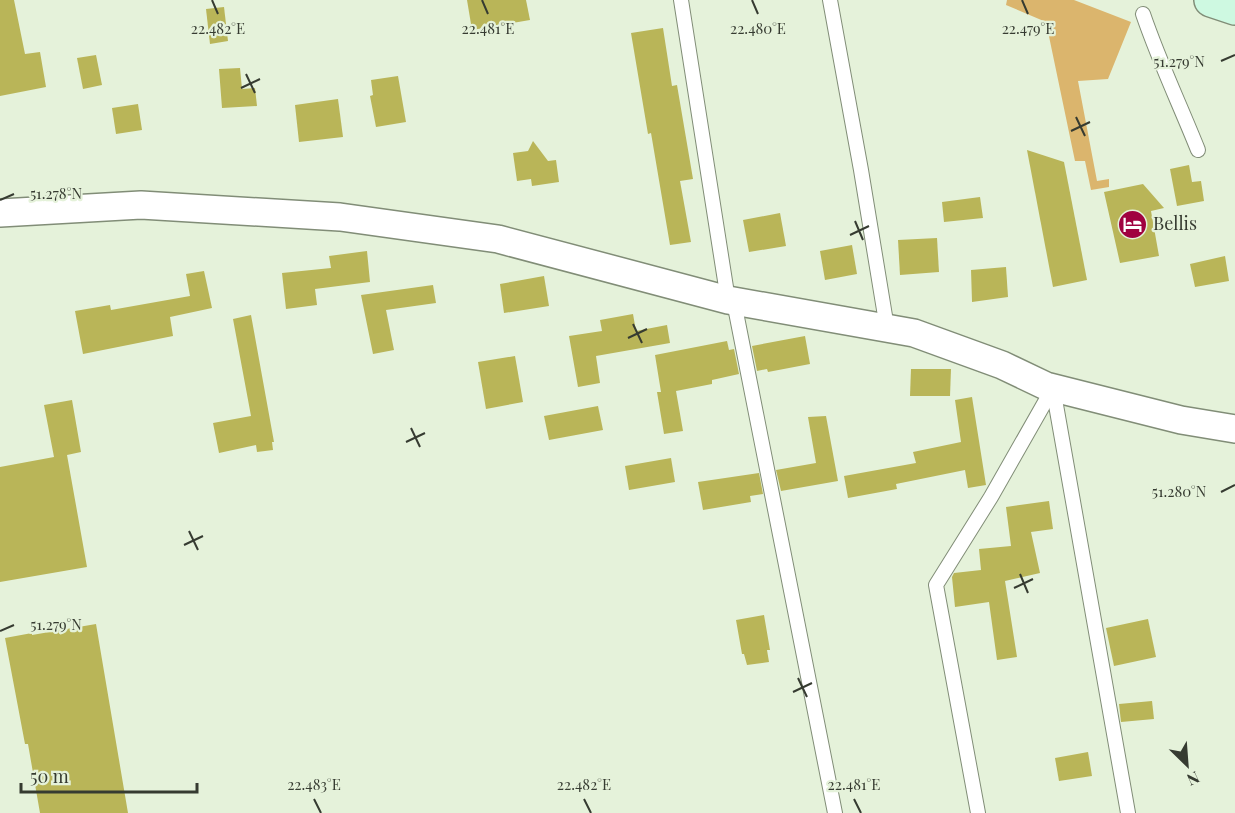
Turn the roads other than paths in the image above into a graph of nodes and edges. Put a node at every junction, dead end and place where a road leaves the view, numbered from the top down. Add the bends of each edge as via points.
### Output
1 (681, 0) edge
2 (830, 0) edge
3 (1211, 0) edge
4 (1235, 8) edge
5 (1143, 14) dead end
6 (1198, 150) dead end
7 (0, 213) edge
8 (731, 301) junction
9 (887, 328) junction
10 (1053, 388) junction
11 (1235, 429) edge
12 (835, 813) edge
13 (978, 813) edge
14 (1128, 813) edge

1 - 8 lane
2 - 9 lane
3 - 4 street
5 - 6 lane
7 - 8 street via 141,205 340,217 498,239
8 - 9 street
8 - 12 lane
9 - 10 street via 914,333
10 - 11 street via 1181,420
10 - 13 lane via 992,497 936,585
10 - 14 lane

